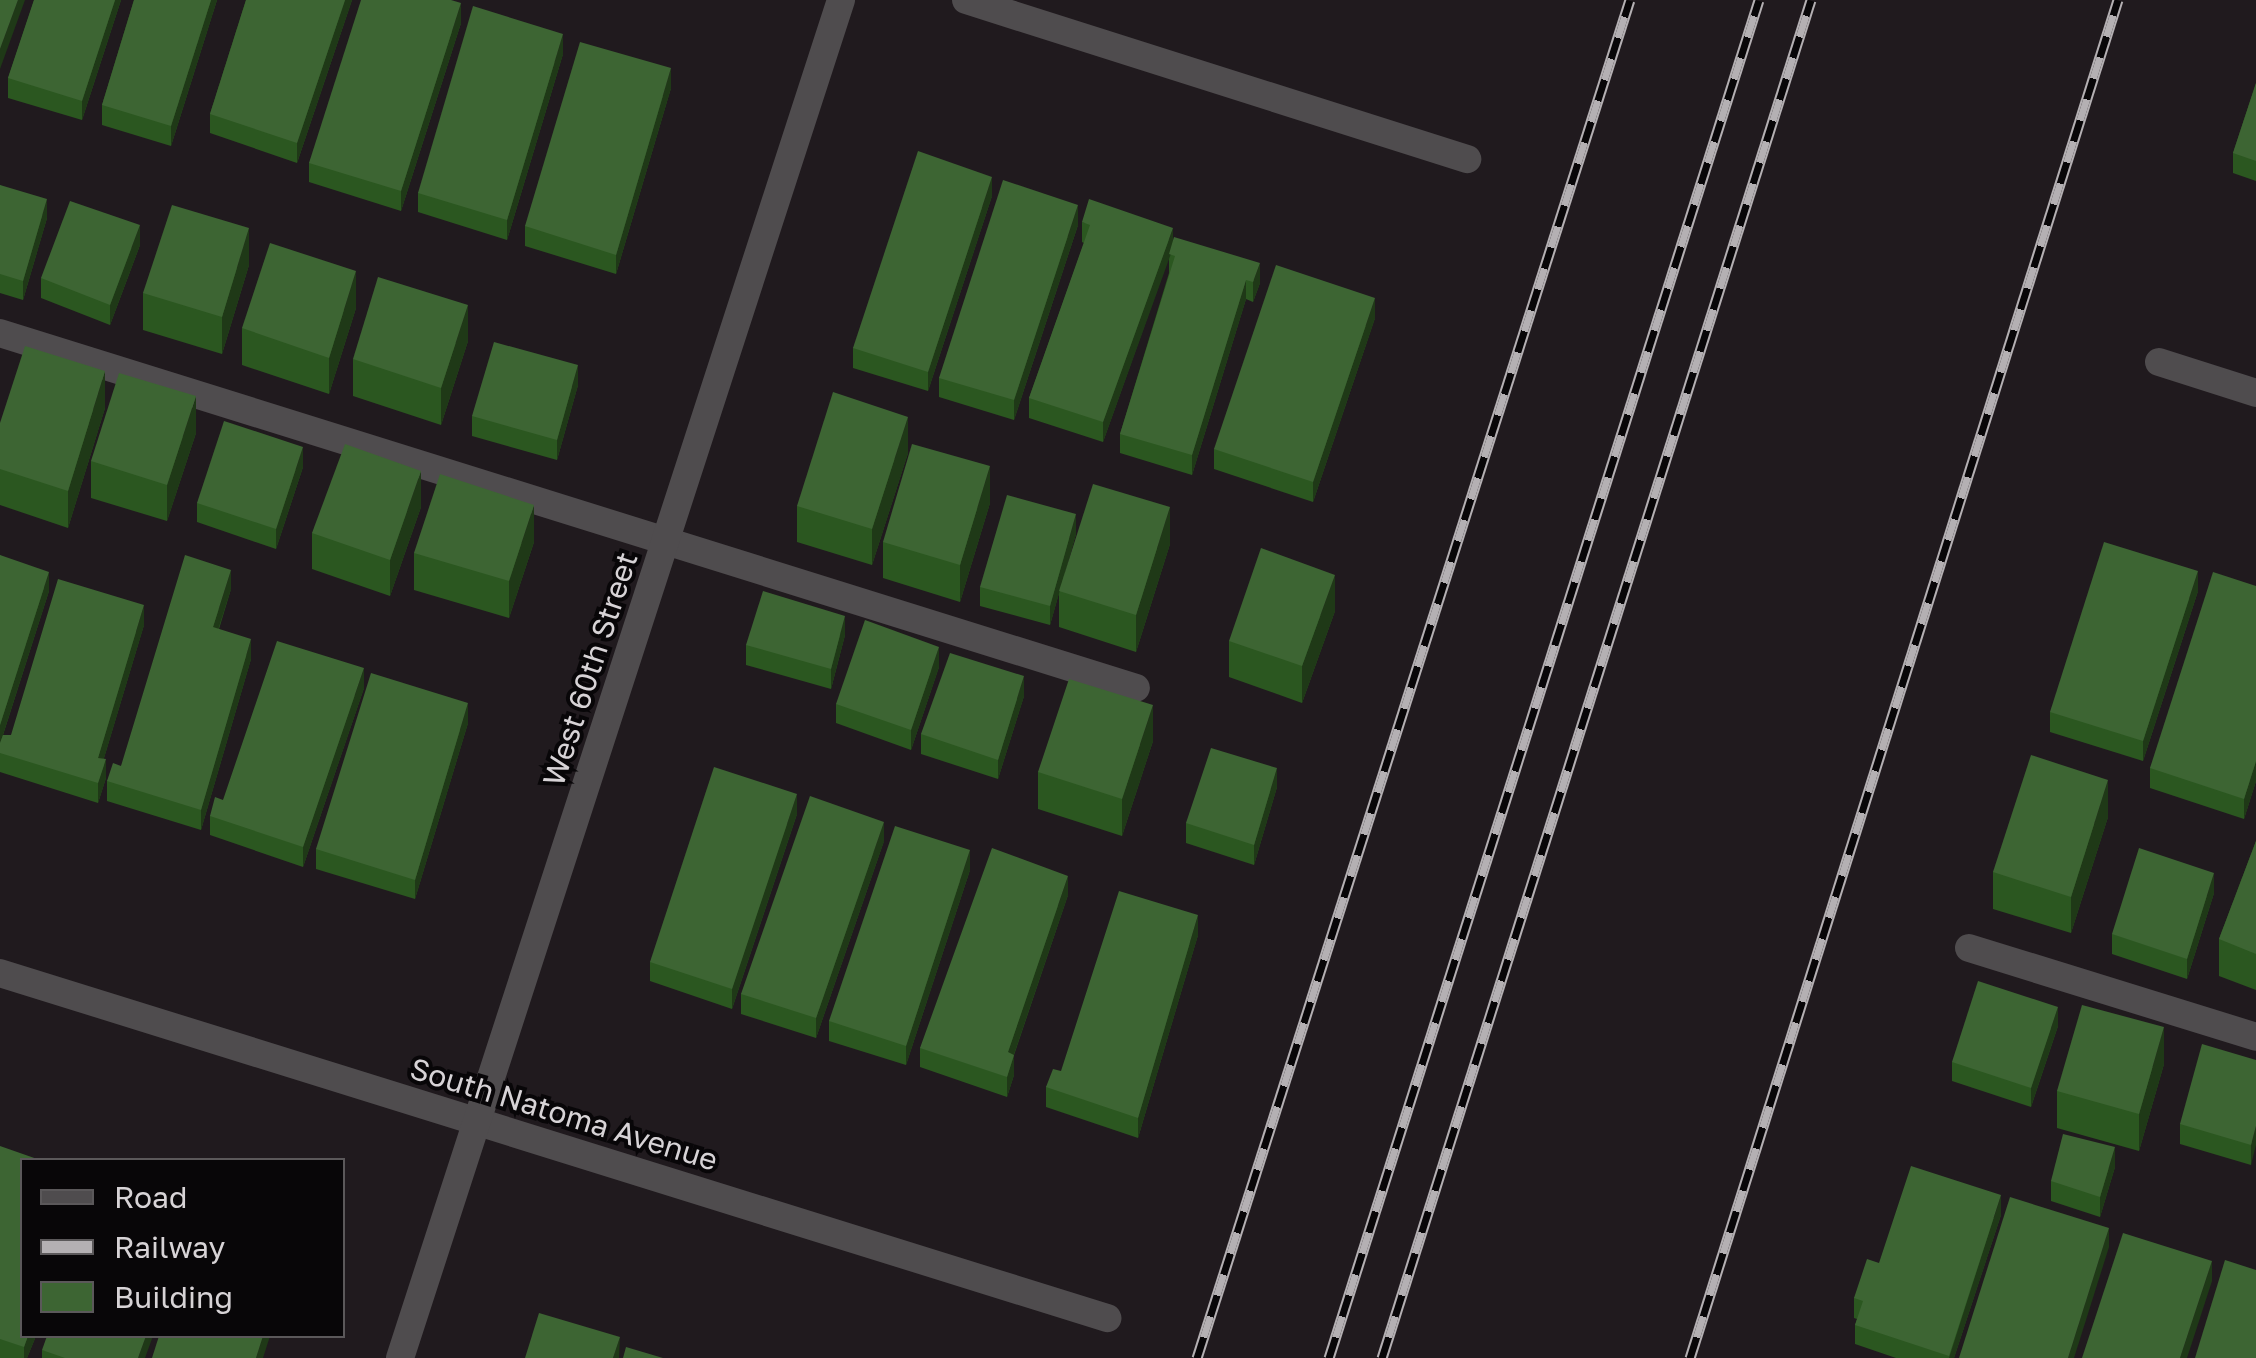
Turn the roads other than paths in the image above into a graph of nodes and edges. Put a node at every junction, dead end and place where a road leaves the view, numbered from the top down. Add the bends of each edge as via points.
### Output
1 (841, 0) edge
2 (966, 0) edge
3 (1467, 159) dead end
4 (0, 333) edge
5 (2159, 362) dead end
6 (2256, 394) edge
7 (665, 542) junction
8 (1136, 688) dead end
9 (1968, 948) dead end
10 (0, 973) edge
11 (2256, 1038) edge
12 (477, 1120) junction
13 (1108, 1318) dead end
14 (400, 1358) edge

1 - 7 street, West 60th Street
2 - 3 street
4 - 7 street
5 - 6 street
7 - 8 street
7 - 12 street, West 60th Street
9 - 11 street
10 - 12 street, South Natoma Avenue
12 - 13 street, South Natoma Avenue
12 - 14 street, West 60th Street

